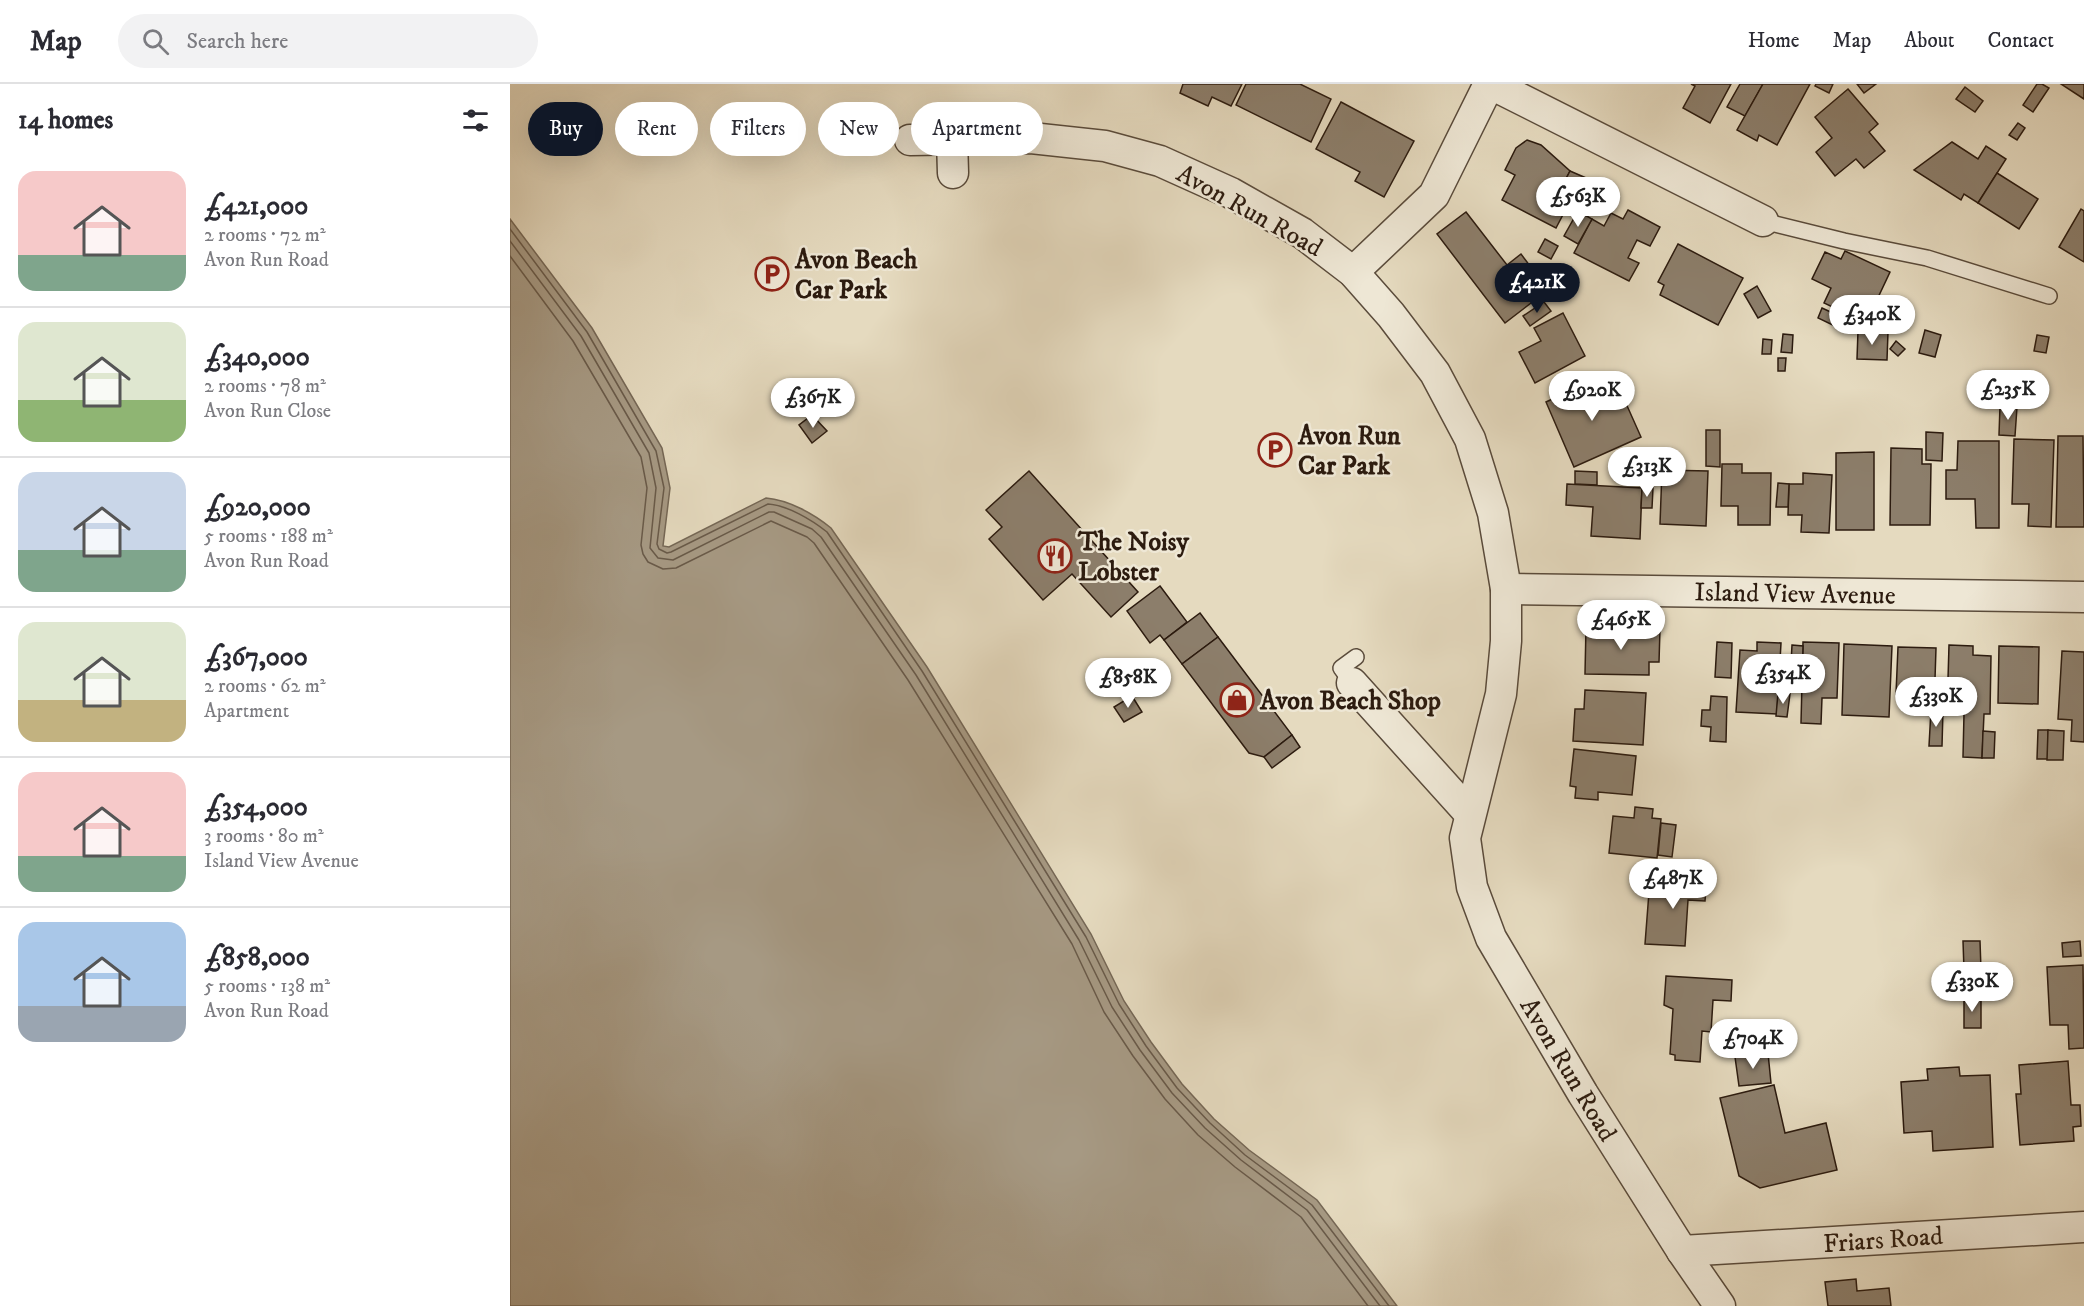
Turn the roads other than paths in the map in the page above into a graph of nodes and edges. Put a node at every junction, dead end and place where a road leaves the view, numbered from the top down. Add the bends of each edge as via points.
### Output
1 (1490, 84) edge
2 (1043, 139) edge
3 (952, 156) edge
4 (953, 173) dead end
5 (1763, 221) joint
6 (1353, 272) junction
7 (2049, 296) dead end
8 (1506, 589) junction
9 (2084, 597) edge
10 (1354, 670) dead end
11 (1470, 814) junction
12 (2084, 1227) edge
13 (1682, 1251) junction
14 (1720, 1306) edge

1 - 5 street
1 - 6 street via 1434,195
2 - 6 street, Avon Run Road via 1105,146 1160,161 1231,193 1302,233
3 - 4 street
5 - 7 lane via 1927,258
6 - 8 street, Avon Run Road via 1435,373 1470,439 1493,513
8 - 9 street, Island View Avenue
8 - 11 street, Avon Run Road via 1501,694
10 - 11 street
11 - 13 street, Avon Run Road via 1465,838 1472,886 1491,938
12 - 13 street, Friars Road
13 - 14 street, Avon Run Road

